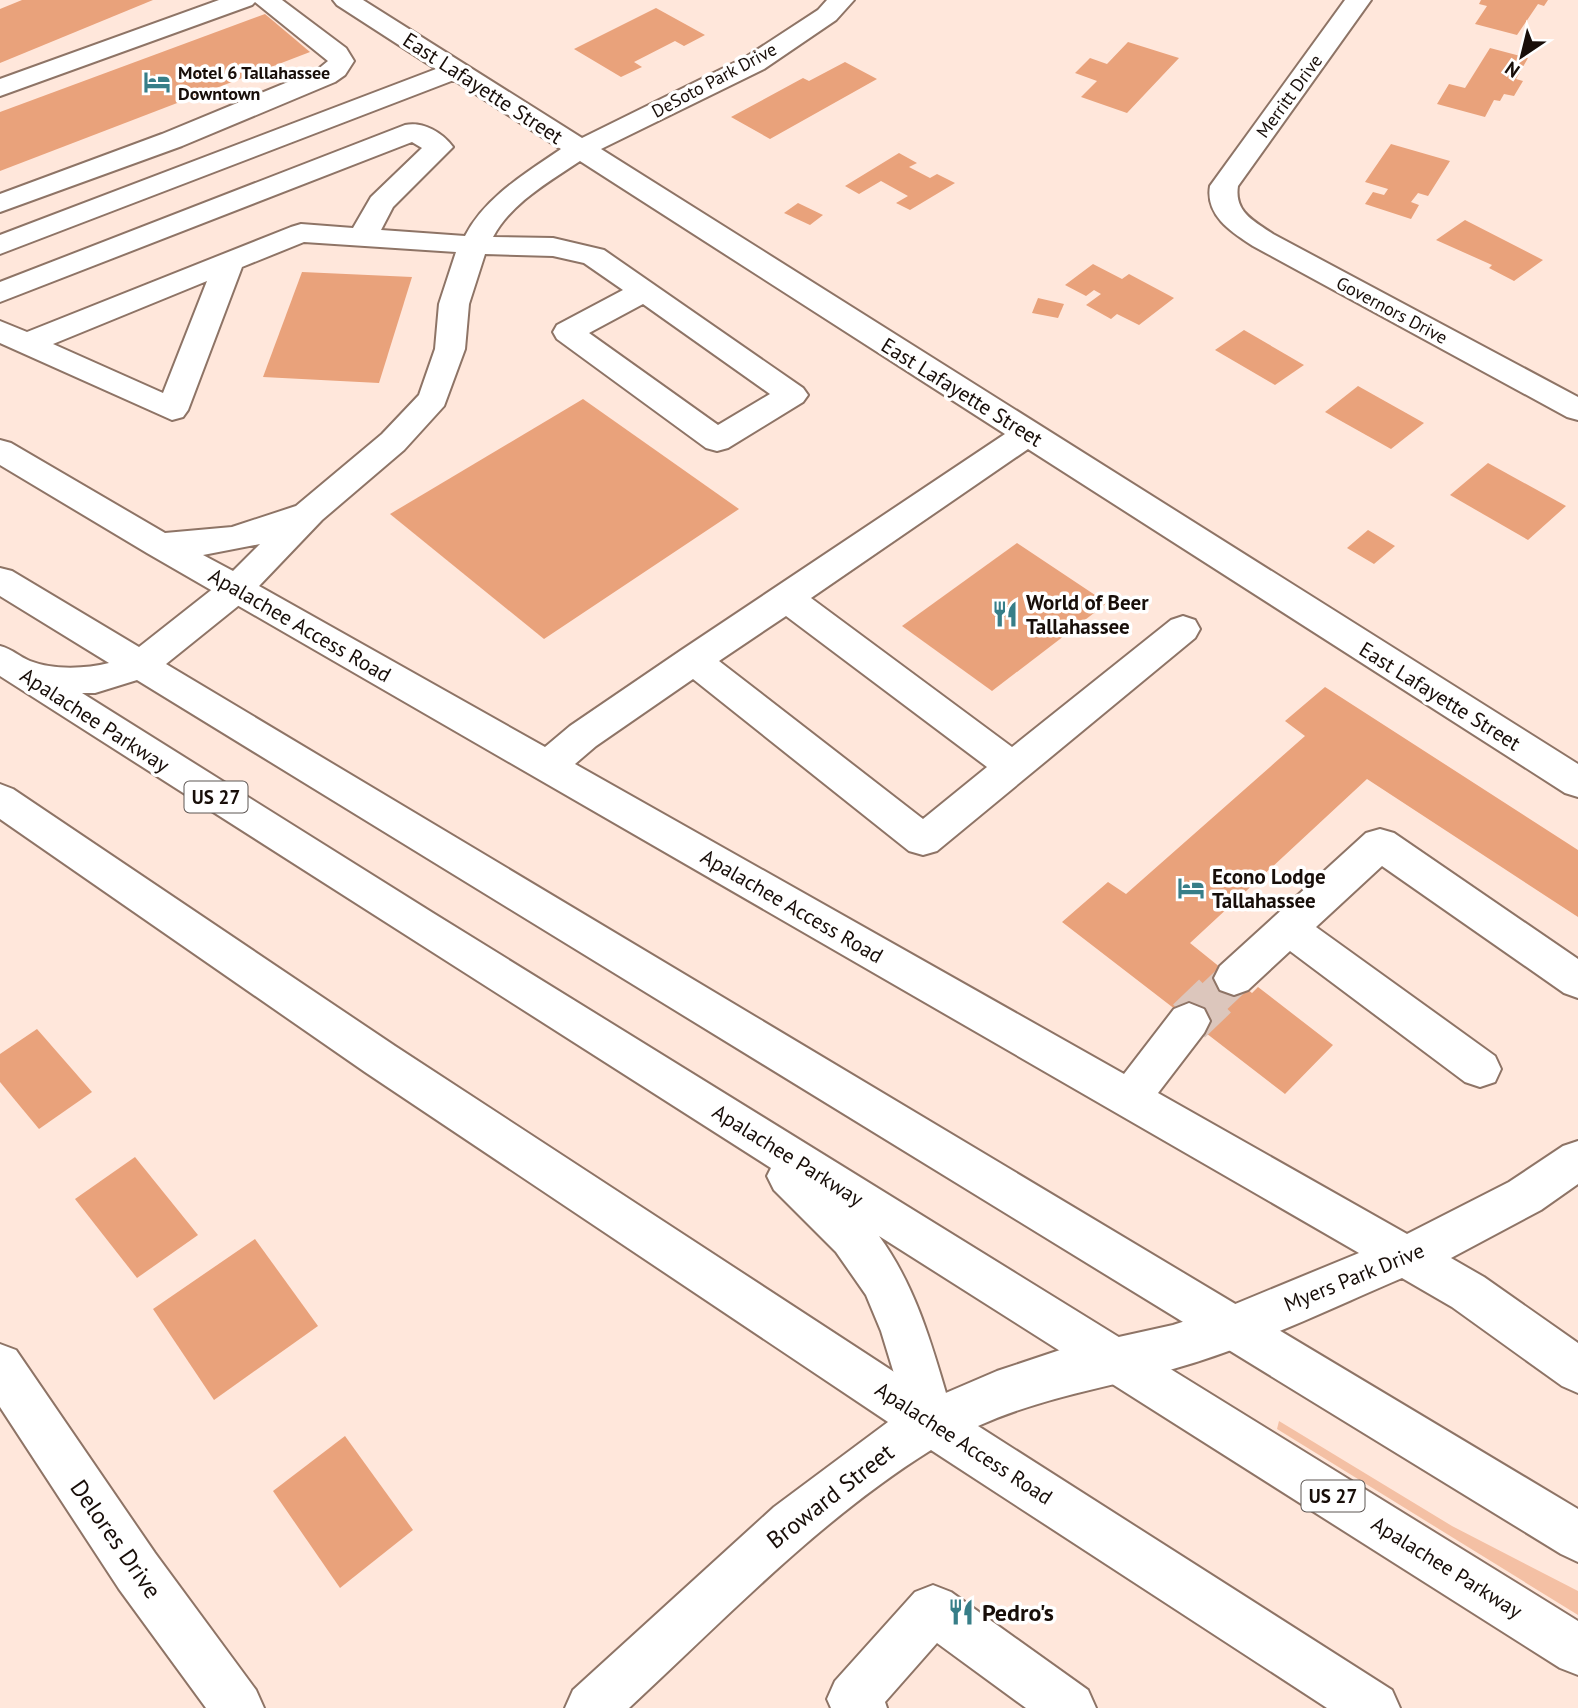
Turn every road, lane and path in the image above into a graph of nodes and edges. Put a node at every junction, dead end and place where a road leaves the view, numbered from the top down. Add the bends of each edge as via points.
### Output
1 (243, 0) edge
2 (266, 0) edge
3 (346, 0) edge
4 (841, 0) edge
5 (1358, 0) edge
6 (457, 70) junction
7 (0, 88) edge
8 (172, 141) junction
9 (580, 149) junction
10 (201, 169) junction
11 (1222, 194) joint
12 (0, 204) edge
13 (363, 237) junction
14 (0, 245) edge
15 (474, 245) junction
16 (229, 262) junction
17 (644, 291) junction
18 (0, 293) edge
19 (14, 337) edge
20 (1578, 410) edge
21 (1028, 434) junction
22 (0, 451) edge
23 (310, 512) junction
24 (159, 545) junction
25 (0, 580) edge
26 (236, 589) junction
27 (785, 597) junction
28 (1183, 629) dead end
29 (694, 660) junction
30 (7, 664) edge
31 (139, 666) junction
32 (548, 766) junction
33 (1013, 767) junction
34 (1578, 783) edge
35 (0, 799) edge
36 (1288, 928) junction
37 (1234, 978) tunnel mouth
38 (1578, 981) edge
39 (1189, 1021) tunnel mouth
40 (1479, 1069) dead end
41 (693, 1096) junction
42 (1129, 1099) junction
43 (1578, 1160) edge
44 (1405, 1256) junction
45 (1231, 1328) junction
46 (1115, 1359) junction
47 (1578, 1370) edge
48 (4, 1382) edge
49 (931, 1423) junction
50 (1578, 1537) edge
51 (1578, 1650) edge
52 (597, 1706) edge
53 (238, 1708) edge
54 (862, 1708) edge
55 (1070, 1708) edge
56 (1374, 1708) edge

1 - 7 street
2 - 8 street via 337,53 341,61 336,69
3 - 6 street, East Lafayette Street
4 - 9 street, DeSoto Park Drive via 828,15 755,63
5 - 11 street, Merritt Drive
6 - 9 street, East Lafayette Street
6 - 10 street
8 - 10 street
8 - 12 street
9 - 15 street, DeSoto Park Drive via 503,205
9 - 21 street, East Lafayette Street
10 - 14 street
11 - 20 street, Governors Drive via 1234,220 1263,240
13 - 15 street
13 - 16 street via 301,233
13 - 18 street via 381,203 439,147 415,131
15 - 17 street via 553,247 594,256
15 - 23 street, DeSoto Park Drive via 454,304 450,349 433,400 393,442
16 - 19 street
16 - 19 street via 172,410
17 - 17 street via 568,332 717,440 792,395
21 - 27 street
21 - 34 street, East Lafayette Street
22 - 24 street, Apalachee Access Road
23 - 24 street via 235,537
23 - 26 street
24 - 26 street, Apalachee Access Road
25 - 31 street
26 - 31 street
26 - 32 street, Apalachee Access Road
27 - 29 street
27 - 33 street
28 - 33 street
29 - 32 street via 583,736
29 - 33 street via 923,840
30 - 31 street via 45,679 70,682 109,678
30 - 41 street, Apalachee Parkway / US 27
31 - 45 street
32 - 42 street, Apalachee Access Road
35 - 49 street, Apalachee Access Road via 380,1059
36 - 37 street
36 - 38 street via 1380,844
36 - 40 street
39 - 42 street
41 - 46 street, Apalachee Parkway / US 27
41 - 49 street via 837,1221 870,1262 892,1299
42 - 44 street, Apalachee Access Road
43 - 44 street, Myers Park Drive via 1473,1226
44 - 45 street, Myers Park Drive
44 - 47 street, Apalachee Access Road via 1495,1309
45 - 46 street, Myers Park Drive
45 - 50 street
46 - 49 street, Broward Street via 1019,1387
46 - 51 street, Apalachee Parkway / US 27
48 - 53 street, Delores Drive
49 - 52 street, Broward Street via 887,1450 792,1524
49 - 56 street, Apalachee Access Road
54 - 55 street via 853,1699 933,1610

